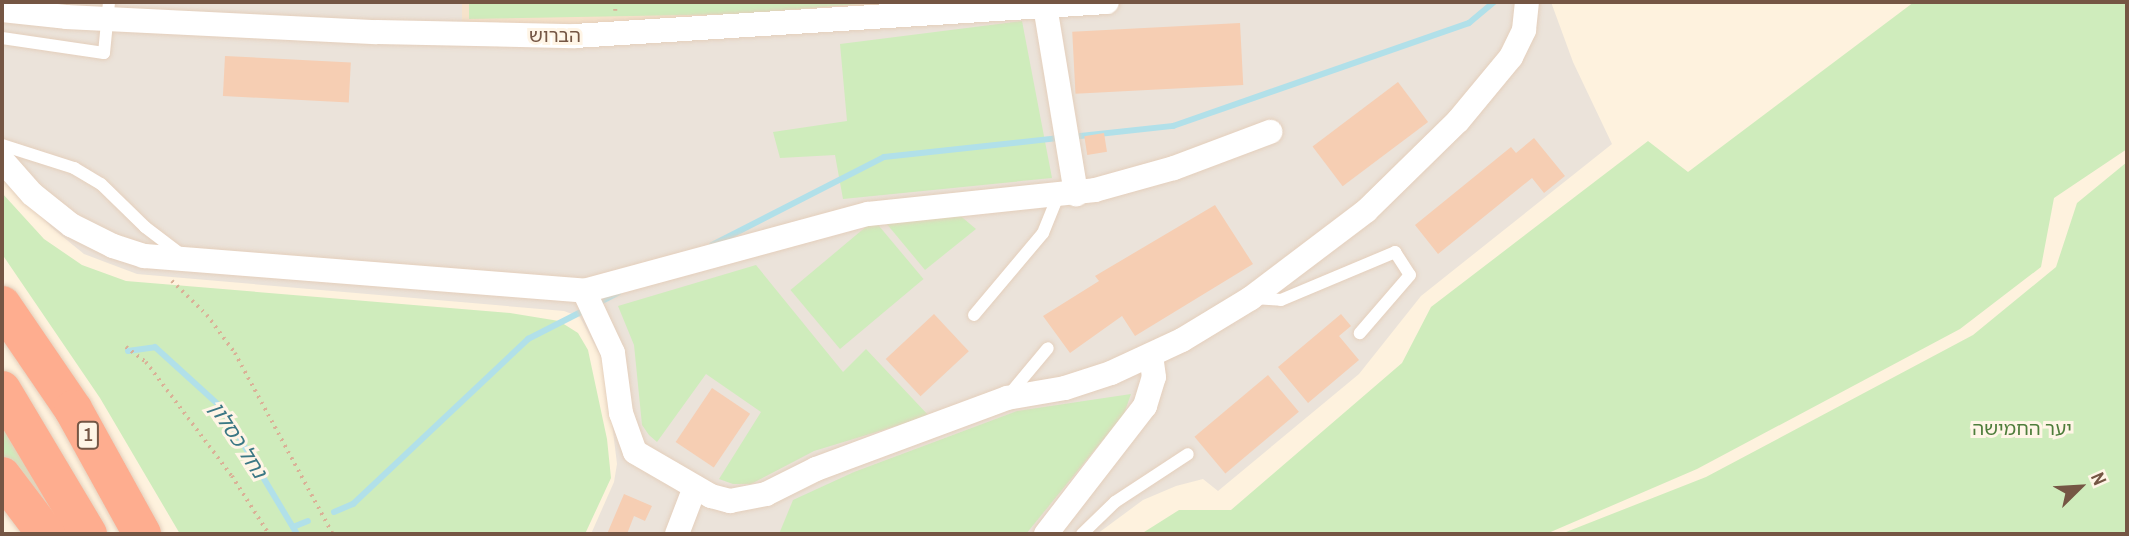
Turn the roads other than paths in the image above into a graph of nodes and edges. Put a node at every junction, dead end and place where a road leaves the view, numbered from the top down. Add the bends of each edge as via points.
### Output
1 (1107, 2) edge
2 (1527, 2) edge
3 (1045, 6) junction
4 (2, 10) edge
5 (108, 10) edge
6 (2, 37) edge
7 (1270, 132) dead end
8 (2, 145) edge
9 (2, 160) edge
10 (1067, 195) junction
11 (191, 261) junction
12 (584, 291) junction
13 (1251, 298) junction
14 (2, 303) edge
15 (974, 315) dead end
16 (1360, 333) dead end
17 (1048, 348) dead end
18 (1151, 355) junction
19 (2, 390) edge
20 (1007, 398) junction
21 (1188, 454) dead end
22 (2, 476) edge
23 (695, 487) junction
24 (46, 534) edge
25 (88, 534) edge
26 (142, 534) edge
27 (677, 534) edge
28 (1045, 534) edge
29 (1082, 534) edge

1 - 3 street, הברוש
2 - 13 street via 1524,30 1511,57 1451,129 1366,211
3 - 5 street, הברוש via 575,36
3 - 10 street
4 - 5 street, הברוש
5 - 6 lane via 104,54
7 - 10 street via 1174,168
8 - 11 lane via 74,168 101,184 145,228
9 - 11 street via 32,194 71,225 144,256
10 - 12 street via 868,214
10 - 15 lane via 1043,233
11 - 12 street
12 - 23 street via 613,353 628,440 635,452
13 - 16 lane via 1281,300 1395,252 1410,275
13 - 18 street
14 - 26 highway, 1 via 73,410
17 - 20 lane
18 - 20 street via 1081,384
18 - 28 street via 1154,377 1145,406
19 - 25 highway
20 - 23 street via 816,469 756,497 730,501
21 - 29 lane via 1138,485
22 - 24 highway
23 - 27 street

